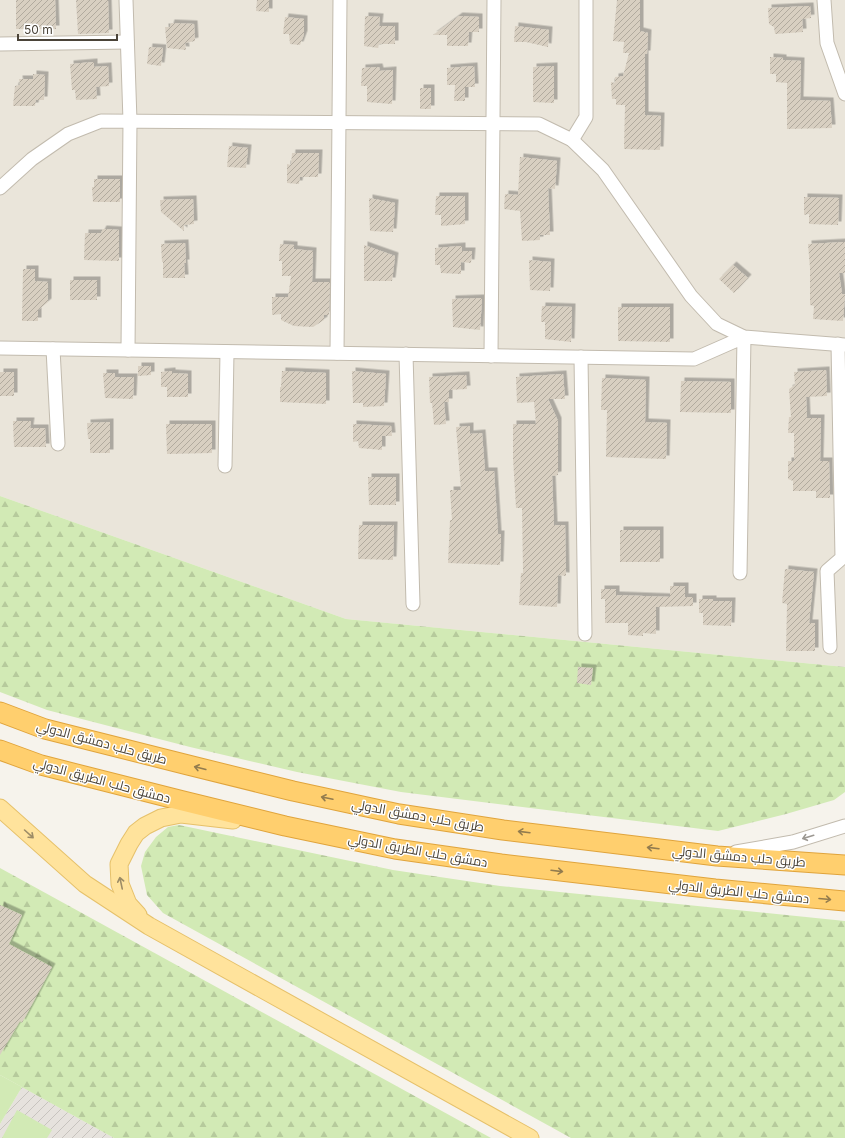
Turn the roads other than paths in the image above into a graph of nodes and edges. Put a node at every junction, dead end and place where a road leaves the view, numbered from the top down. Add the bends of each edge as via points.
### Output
1 (126, 0) edge
2 (340, 0) edge
3 (494, 0) edge
4 (586, 0) edge
5 (824, 0) edge
6 (127, 42) junction
7 (0, 44) edge
8 (845, 94) edge
9 (130, 121) junction
10 (339, 122) junction
11 (493, 123) junction
12 (572, 140) junction
13 (0, 188) edge
14 (0, 196) edge
15 (744, 337) junction
16 (841, 344) edge
17 (0, 348) edge
18 (53, 349) junction
19 (128, 350) junction
20 (227, 352) junction
21 (337, 353) junction
22 (406, 354) junction
23 (490, 356) junction
24 (581, 357) junction
25 (58, 444) dead end
26 (225, 466) dead end
27 (740, 573) dead end
28 (413, 604) dead end
29 (585, 634) dead end
30 (830, 648) dead end
31 (0, 712) edge
32 (0, 750) edge
33 (0, 808) edge
34 (285, 826) junction
35 (845, 826) edge
36 (717, 856) junction
37 (845, 865) edge
38 (845, 901) edge
39 (150, 926) junction
40 (530, 1138) edge

1 - 6 street
2 - 10 street
3 - 11 street
4 - 12 street via 586,117
5 - 8 street via 826,43
6 - 7 street
6 - 9 street
9 - 10 street
9 - 13 street via 101,120 68,134 32,159
9 - 19 street
10 - 11 street
10 - 21 street
11 - 12 street via 539,124
11 - 23 street
12 - 15 street via 603,170 691,296 717,324
13 - 14 street
15 - 16 street
15 - 24 street via 694,359
15 - 27 street
16 - 30 street via 842,558 827,571
17 - 18 street
18 - 19 street
18 - 25 street
19 - 20 street
20 - 21 street
20 - 26 street
21 - 22 street
22 - 23 street
22 - 28 street
23 - 24 street
24 - 29 street
36 -> 31 highway, طريق حلب دمشق الدولي via 503,830 399,814 165,760 45,729
32 - 34 highway, دمشق حلب الطريق الدولي via 41,765
33 -> 39 main road via 85,884
34 -> 38 highway, دمشق حلب الطريق الدولي via 395,849 501,864
39 -> 34 main road via 128,904 120,884 119,864 136,833 145,826 162,818 181,814
35 -> 36 street via 793,842
36 - 37 highway, طريق حلب دمشق الدولي
39 - 40 main road

